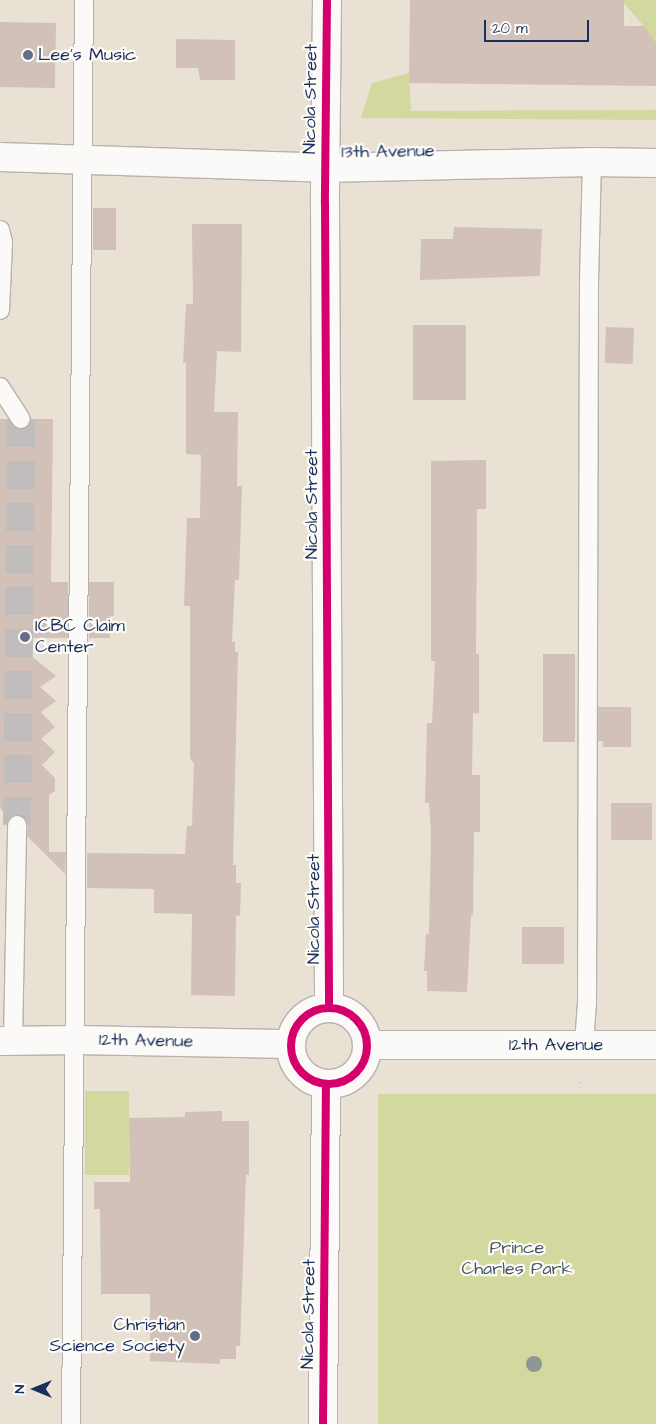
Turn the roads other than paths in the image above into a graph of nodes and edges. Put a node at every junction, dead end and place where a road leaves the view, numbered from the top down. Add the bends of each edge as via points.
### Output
1 (84, 0) edge
2 (327, 0) edge
3 (0, 157) edge
4 (84, 160) junction
5 (592, 162) junction
6 (656, 163) edge
7 (326, 168) junction
8 (0, 230) edge
9 (0, 310) edge
10 (0, 387) edge
11 (21, 419) tunnel mouth
12 (17, 825) tunnel mouth
13 (329, 1008) junction
14 (76, 1040) junction
15 (7, 1041) edge
16 (291, 1044) junction
17 (584, 1044) junction
18 (367, 1045) junction
19 (656, 1045) edge
20 (326, 1084) junction
21 (71, 1424) edge
22 (323, 1424) edge

1 - 4 lane
2 - 7 street, Nicola Street
3 - 4 street, 13th Avenue
4 - 7 street, 13th Avenue
4 - 14 lane
5 - 6 street, 13th Avenue
5 - 7 street, 13th Avenue
5 - 17 lane via 587,993
7 - 13 street, Nicola Street
8 - 9 lane via 3,242
10 - 11 lane
12 - 15 lane
13 - 16 street via 307,1015 298,1024
13 - 18 street via 353,1016 361,1026
14 - 15 street, 12th Avenue
14 - 16 street, 12th Avenue
14 - 21 lane
16 - 20 street via 293,1060 300,1071 310,1080
17 - 18 street, 12th Avenue
17 - 19 street, 12th Avenue
18 - 20 street via 364,1061 357,1072 347,1080
20 - 22 street, Nicola Street

